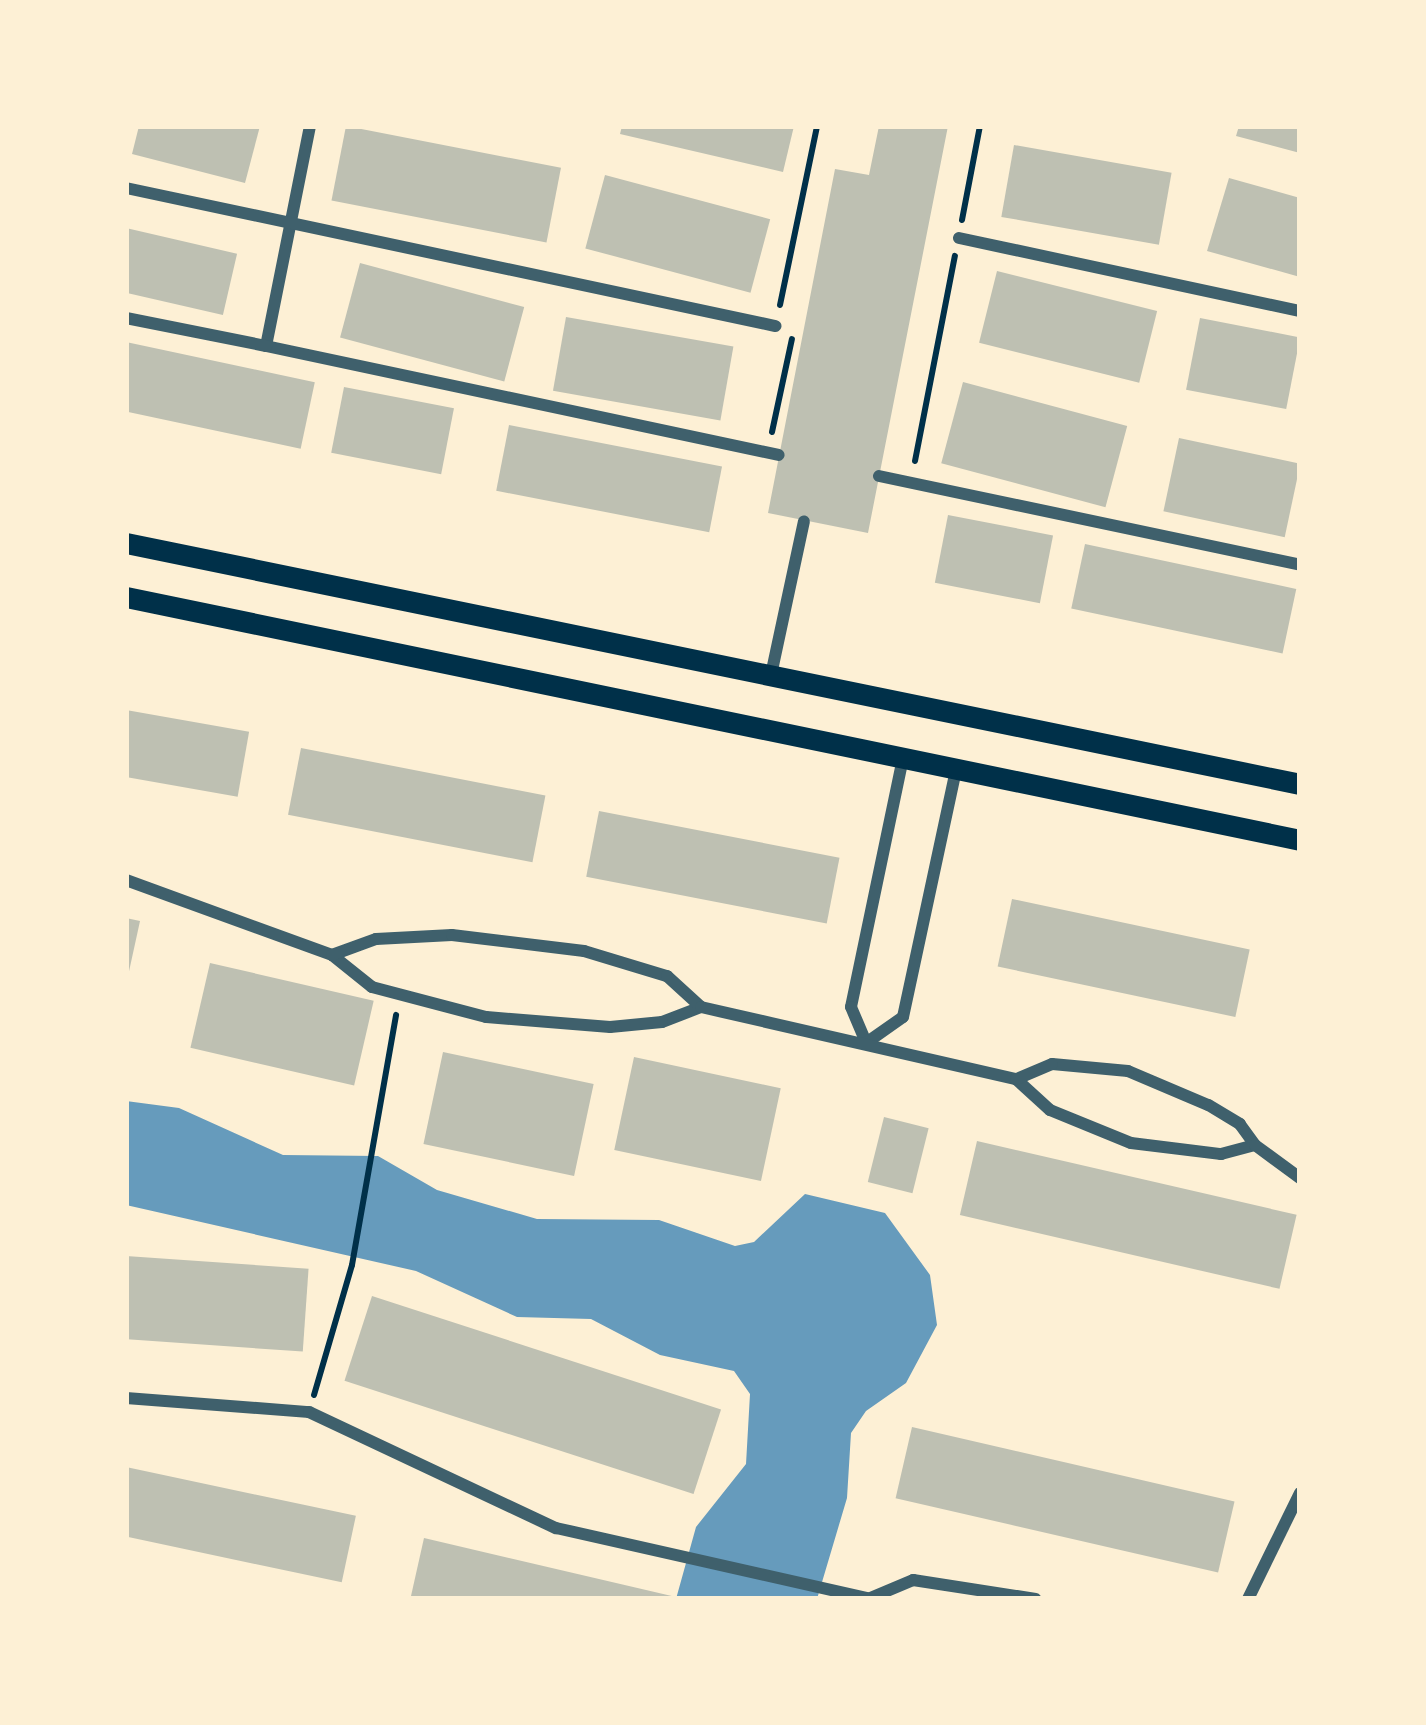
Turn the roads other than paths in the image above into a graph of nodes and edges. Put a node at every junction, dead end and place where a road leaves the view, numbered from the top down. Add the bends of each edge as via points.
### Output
1 (310, 126) edge
2 (126, 188) edge
3 (290, 223) junction
4 (958, 238) road end
5 (1300, 311) edge
6 (126, 318) edge
7 (776, 326) road end
8 (266, 346) junction
9 (774, 453) road end
10 (879, 476) dead end
11 (804, 520) dead end
12 (126, 543) edge
13 (1300, 565) edge
14 (126, 597) edge
15 (771, 675) junction
16 (903, 758) junction
17 (956, 769) junction
18 (1300, 784) edge
19 (1300, 840) edge
20 (126, 880) edge
21 (332, 955) junction
22 (701, 1007) junction
23 (866, 1042) junction
24 (1016, 1079) junction
25 (1255, 1145) junction
26 (1300, 1178) edge
27 (126, 1398) edge
28 (1300, 1493) edge
29 (868, 1598) edge
30 (1036, 1599) edge
31 (1248, 1599) edge

1 - 3 street
2 - 3 street
3 - 7 street
3 - 8 street
4 - 5 street
6 - 8 street
8 - 9 street
10 - 13 street
11 - 15 street
12 - 15 main road
14 - 16 main road
15 - 18 main road
16 - 17 main road
16 - 23 street via 851,1007
17 - 19 main road
17 - 23 street via 903,1017
20 - 21 street
21 - 22 street via 373,987 449,1012 569,1028 662,1022
21 - 22 street via 376,939 500,936 628,962 667,976
22 - 23 street
23 - 24 street
24 - 25 street via 1050,1110 1131,1143 1221,1154
24 - 25 street via 1052,1064 1128,1072 1224,1114
25 - 26 street
27 - 29 street via 309,1412 556,1528
28 - 31 street
29 - 30 street via 913,1580

